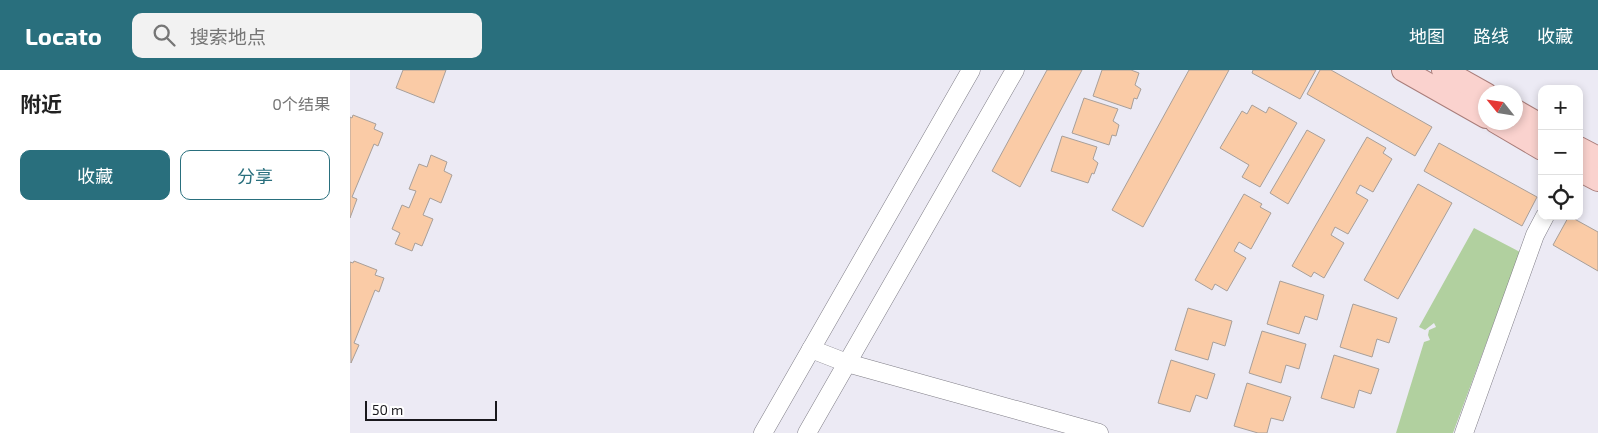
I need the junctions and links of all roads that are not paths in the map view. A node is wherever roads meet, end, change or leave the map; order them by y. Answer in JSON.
{"nodes":[{"id":1,"x":971,"y":70,"type":"edge"},
{"id":2,"x":1015,"y":70,"type":"edge"},
{"id":3,"x":1403,"y":70,"type":"edge"},
{"id":4,"x":1444,"y":70,"type":"edge"},
{"id":5,"x":1478,"y":89,"type":"edge"},
{"id":6,"x":1478,"y":112,"type":"edge"},
{"id":7,"x":1523,"y":115,"type":"edge"},
{"id":8,"x":1538,"y":124,"type":"edge"},
{"id":9,"x":1510,"y":130,"type":"edge"},
{"id":10,"x":1538,"y":147,"type":"edge"},
{"id":11,"x":1583,"y":150,"type":"edge"},
{"id":12,"x":1598,"y":158,"type":"edge"},
{"id":13,"x":1583,"y":172,"type":"edge"},
{"id":14,"x":1598,"y":180,"type":"edge"},
{"id":15,"x":1543,"y":220,"type":"edge"},
{"id":16,"x":811,"y":349,"type":"junction"},
{"id":17,"x":847,"y":363,"type":"junction"},
{"id":18,"x":763,"y":433,"type":"edge"},
{"id":19,"x":807,"y":433,"type":"edge"},
{"id":20,"x":1100,"y":433,"type":"edge"},
{"id":21,"x":1464,"y":433,"type":"edge"}],
"edges":[{"from":1,"to":16,"type":"street"},
{"from":2,"to":17,"type":"street"},
{"from":3,"to":6,"type":"main road"},
{"from":4,"to":5,"type":"main road"},
{"from":7,"to":8,"type":"main road"},
{"from":9,"to":10,"type":"main road"},
{"from":11,"to":12,"type":"main road"},
{"from":13,"to":14,"type":"main road"},
{"from":15,"to":21,"type":"street"},
{"from":16,"to":17,"type":"street"},
{"from":16,"to":18,"type":"street"},
{"from":17,"to":19,"type":"street"},
{"from":17,"to":20,"type":"street"}]}
